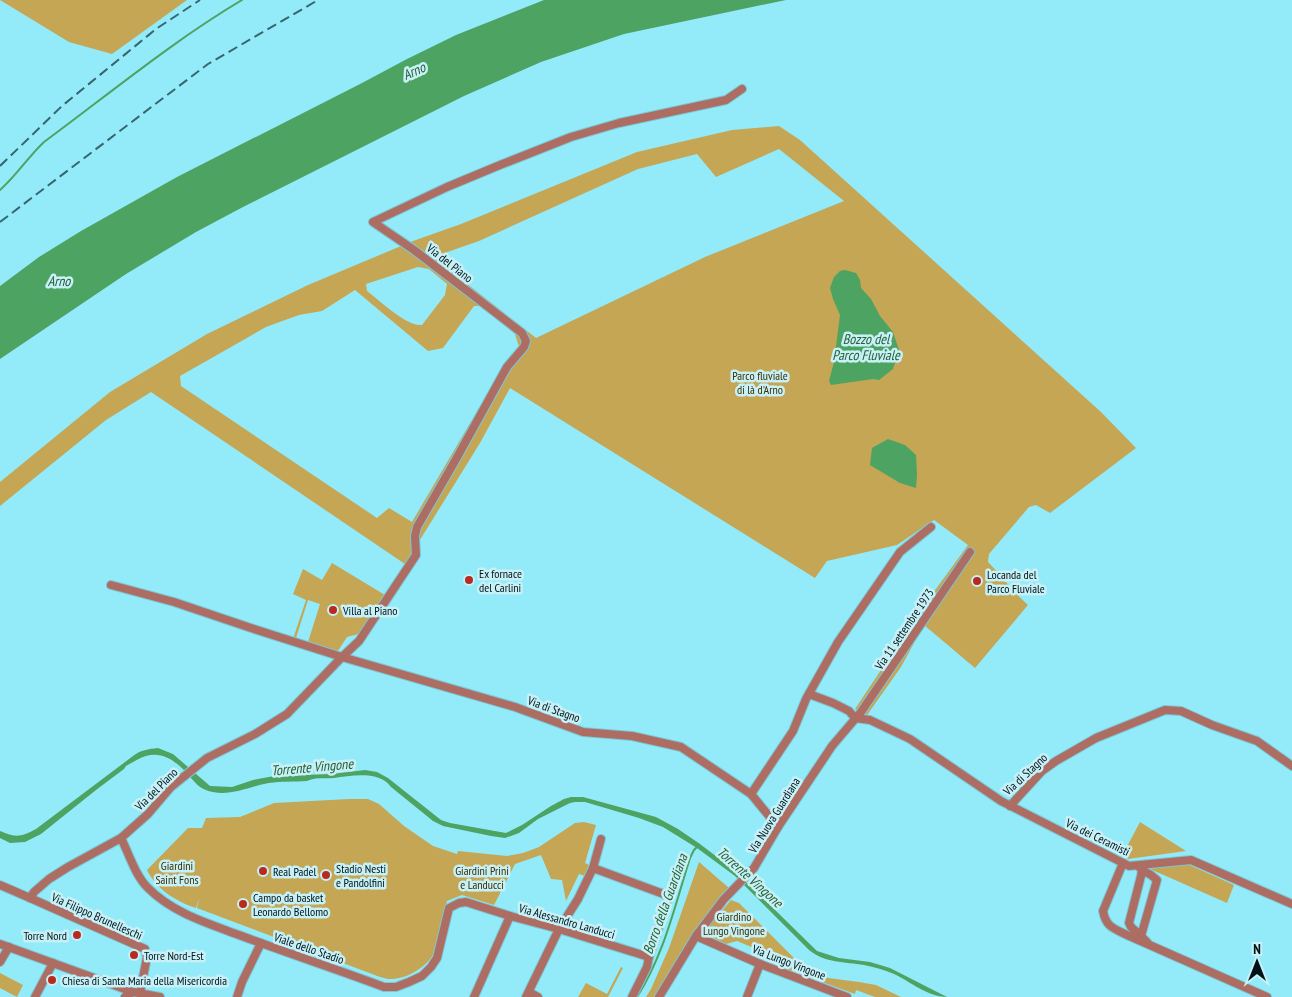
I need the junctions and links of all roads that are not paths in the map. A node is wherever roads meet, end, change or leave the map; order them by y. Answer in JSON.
{"nodes":[{"id":1,"x":742,"y":89,"type":"dead end"},
{"id":2,"x":931,"y":528,"type":"dead end"},
{"id":3,"x":970,"y":552,"type":"dead end"},
{"id":4,"x":111,"y":585,"type":"dead end"},
{"id":5,"x":342,"y":656,"type":"junction"},
{"id":6,"x":809,"y":694,"type":"junction"},
{"id":7,"x":856,"y":718,"type":"junction"},
{"id":8,"x":1292,"y":766,"type":"edge"},
{"id":9,"x":751,"y":794,"type":"junction"},
{"id":10,"x":1010,"y":806,"type":"junction"},
{"id":11,"x":778,"y":827,"type":"junction"},
{"id":12,"x":121,"y":838,"type":"junction"},
{"id":13,"x":601,"y":840,"type":"dead end"},
{"id":14,"x":1123,"y":862,"type":"junction"},
{"id":15,"x":593,"y":868,"type":"junction"},
{"id":16,"x":1140,"y":868,"type":"junction"},
{"id":17,"x":0,"y":886,"type":"edge"},
{"id":18,"x":30,"y":898,"type":"junction"},
{"id":19,"x":1292,"y":904,"type":"edge"},
{"id":20,"x":479,"y":906,"type":"joint"},
{"id":21,"x":510,"y":916,"type":"junction"},
{"id":22,"x":559,"y":929,"type":"junction"},
{"id":23,"x":696,"y":936,"type":"junction"},
{"id":24,"x":1142,"y":936,"type":"junction"},
{"id":25,"x":261,"y":943,"type":"junction"},
{"id":26,"x":0,"y":944,"type":"edge"},
{"id":27,"x":1151,"y":945,"type":"junction"},
{"id":28,"x":8,"y":947,"type":"junction"},
{"id":29,"x":649,"y":957,"type":"junction"},
{"id":30,"x":0,"y":962,"type":"edge"},
{"id":31,"x":52,"y":963,"type":"junction"},
{"id":32,"x":760,"y":964,"type":"junction"},
{"id":33,"x":137,"y":992,"type":"junction"},
{"id":34,"x":527,"y":995,"type":"edge"},
{"id":35,"x":35,"y":997,"type":"edge"},
{"id":36,"x":125,"y":997,"type":"edge"},
{"id":37,"x":160,"y":997,"type":"edge"},
{"id":38,"x":237,"y":997,"type":"edge"},
{"id":39,"x":474,"y":997,"type":"edge"},
{"id":40,"x":538,"y":997,"type":"edge"},
{"id":41,"x":632,"y":997,"type":"edge"},
{"id":42,"x":659,"y":997,"type":"edge"},
{"id":43,"x":747,"y":997,"type":"edge"},
{"id":44,"x":847,"y":997,"type":"edge"},
{"id":45,"x":1267,"y":997,"type":"edge"}],
"edges":[{"from":1,"to":5,"type":"street","name":"Via del Piano"},
{"from":2,"to":6,"type":"street"},
{"from":3,"to":7,"type":"street","name":"Via 11 settembre 1973"},
{"from":4,"to":5,"type":"street"},
{"from":5,"to":9,"type":"street","name":"Via di Stagno"},
{"from":5,"to":12,"type":"street","name":"Via del Piano"},
{"from":6,"to":7,"type":"street","name":"Via di Stagno"},
{"from":6,"to":9,"type":"street"},
{"from":7,"to":10,"type":"street","name":"Via di Stagno"},
{"from":7,"to":11,"type":"street","name":"Via Nuova Guardiana"},
{"from":8,"to":10,"type":"street","name":"Via di Stagno"},
{"from":9,"to":11,"type":"street","name":"Via di Stagno"},
{"from":10,"to":14,"type":"street","name":"Via dei Ceramisti"},
{"from":11,"to":23,"type":"street","name":"Via Nuova Guardiana"},
{"from":12,"to":18,"type":"street","name":"Via del Piano"},
{"from":12,"to":25,"type":"street","name":"Viale dello Stadio"},
{"from":13,"to":15,"type":"street"},
{"from":14,"to":16,"type":"street","name":"Via dei Ceramisti"},
{"from":14,"to":27,"type":"street"},
{"from":15,"to":22,"type":"street"},
{"from":15,"to":29,"type":"street"},
{"from":16,"to":19,"type":"street","name":"Via dei Ceramisti"},
{"from":16,"to":24,"type":"street"},
{"from":16,"to":24,"type":"street"},
{"from":17,"to":18,"type":"street","name":"Via Filippo Brunelleschi"},
{"from":18,"to":33,"type":"street","name":"Via Filippo Brunelleschi"},
{"from":20,"to":21,"type":"street","name":"Via Alessandro Landucci"},
{"from":20,"to":25,"type":"street","name":"Viale dello Stadio"},
{"from":21,"to":22,"type":"street","name":"Via Alessandro Landucci"},
{"from":21,"to":39,"type":"street"},
{"from":22,"to":29,"type":"street","name":"Via Alessandro Landucci"},
{"from":22,"to":34,"type":"street"},
{"from":23,"to":32,"type":"street","name":"Via Lungo Vingone"},
{"from":23,"to":42,"type":"street","name":"Via Nuova Guardiana"},
{"from":24,"to":27,"type":"street"},
{"from":25,"to":38,"type":"street"},
{"from":26,"to":28,"type":"street"},
{"from":27,"to":45,"type":"street"},
{"from":28,"to":30,"type":"street"},
{"from":28,"to":31,"type":"street"},
{"from":29,"to":41,"type":"street"},
{"from":31,"to":33,"type":"street"},
{"from":31,"to":35,"type":"street"},
{"from":32,"to":43,"type":"street"},
{"from":32,"to":44,"type":"street","name":"Via Lungo Vingone"},
{"from":33,"to":36,"type":"street"},
{"from":33,"to":37,"type":"street"},
{"from":34,"to":40,"type":"street"}]}
